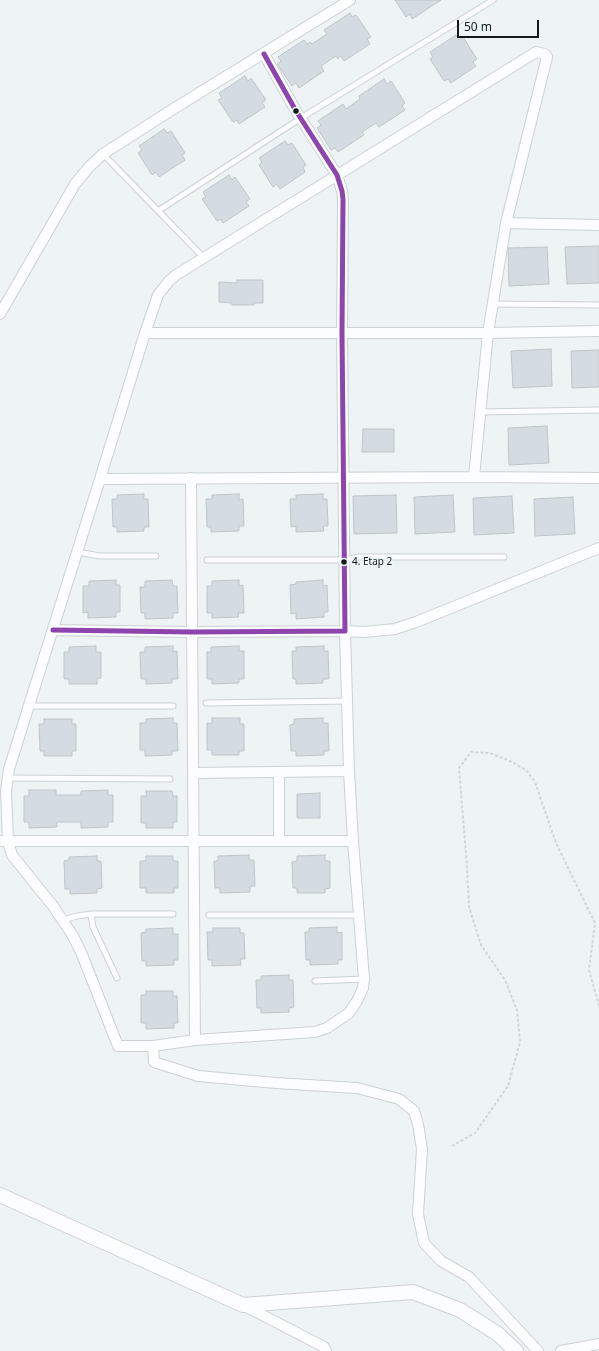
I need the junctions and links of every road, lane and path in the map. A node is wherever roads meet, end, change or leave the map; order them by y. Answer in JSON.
{"nodes":[{"id":1,"x":350,"y":0,"type":"edge"},
{"id":2,"x":493,"y":0,"type":"edge"},
{"id":3,"x":264,"y":54,"type":"junction"},
{"id":4,"x":301,"y":118,"type":"junction"},
{"id":5,"x":103,"y":154,"type":"junction"},
{"id":6,"x":337,"y":175,"type":"junction"},
{"id":7,"x":158,"y":211,"type":"junction"},
{"id":8,"x":506,"y":223,"type":"junction"},
{"id":9,"x":599,"y":225,"type":"edge"},
{"id":10,"x":204,"y":258,"type":"junction"},
{"id":11,"x":492,"y":304,"type":"junction"},
{"id":12,"x":599,"y":305,"type":"edge"},
{"id":13,"x":0,"y":314,"type":"edge"},
{"id":14,"x":599,"y":331,"type":"edge"},
{"id":15,"x":145,"y":333,"type":"junction"},
{"id":16,"x":342,"y":333,"type":"junction"},
{"id":17,"x":488,"y":333,"type":"junction"},
{"id":18,"x":599,"y":410,"type":"edge"},
{"id":19,"x":480,"y":412,"type":"junction"},
{"id":20,"x":344,"y":477,"type":"junction"},
{"id":21,"x":474,"y":477,"type":"junction"},
{"id":22,"x":100,"y":478,"type":"junction"},
{"id":23,"x":191,"y":478,"type":"junction"},
{"id":24,"x":599,"y":478,"type":"edge"},
{"id":25,"x":599,"y":548,"type":"edge"},
{"id":26,"x":77,"y":552,"type":"junction"},
{"id":27,"x":156,"y":556,"type":"dead end"},
{"id":28,"x":504,"y":557,"type":"dead end"},
{"id":29,"x":207,"y":560,"type":"dead end"},
{"id":30,"x":344,"y":560,"type":"junction"},
{"id":31,"x":52,"y":630,"type":"junction"},
{"id":32,"x":345,"y":631,"type":"junction"},
{"id":33,"x":192,"y":632,"type":"junction"},
{"id":34,"x":347,"y":701,"type":"junction"},
{"id":35,"x":206,"y":703,"type":"dead end"},
{"id":36,"x":29,"y":706,"type":"junction"},
{"id":37,"x":173,"y":706,"type":"dead end"},
{"id":38,"x":349,"y":771,"type":"junction"},
{"id":39,"x":278,"y":772,"type":"junction"},
{"id":40,"x":193,"y":773,"type":"junction"},
{"id":41,"x":7,"y":778,"type":"junction"},
{"id":42,"x":170,"y":779,"type":"dead end"},
{"id":43,"x":194,"y":840,"type":"junction"},
{"id":44,"x":279,"y":841,"type":"junction"},
{"id":45,"x":353,"y":841,"type":"junction"},
{"id":46,"x":4,"y":842,"type":"edge"},
{"id":47,"x":91,"y":914,"type":"junction"},
{"id":48,"x":173,"y":914,"type":"dead end"},
{"id":49,"x":209,"y":915,"type":"dead end"},
{"id":50,"x":359,"y":915,"type":"junction"},
{"id":51,"x":63,"y":920,"type":"junction"},
{"id":52,"x":117,"y":978,"type":"dead end"},
{"id":53,"x":364,"y":979,"type":"junction"},
{"id":54,"x":315,"y":981,"type":"dead end"},
{"id":55,"x":599,"y":1006,"type":"edge"},
{"id":56,"x":196,"y":1040,"type":"junction"},
{"id":57,"x":153,"y":1046,"type":"junction"},
{"id":58,"x":452,"y":1146,"type":"dead end"},
{"id":59,"x":0,"y":1195,"type":"edge"},
{"id":60,"x":243,"y":1305,"type":"junction"},
{"id":61,"x":599,"y":1344,"type":"edge"},
{"id":62,"x":326,"y":1351,"type":"edge"},
{"id":63,"x":516,"y":1351,"type":"edge"},
{"id":64,"x":538,"y":1351,"type":"edge"},
{"id":65,"x":561,"y":1351,"type":"edge"}],
"edges":[{"from":1,"to":3,"type":"street"},
{"from":2,"to":4,"type":"lane"},
{"from":3,"to":4,"type":"street"},
{"from":3,"to":5,"type":"street"},
{"from":4,"to":6,"type":"street"},
{"from":4,"to":7,"type":"lane"},
{"from":5,"to":7,"type":"lane"},
{"from":5,"to":13,"type":"street"},
{"from":6,"to":8,"type":"street"},
{"from":6,"to":10,"type":"street"},
{"from":6,"to":16,"type":"street"},
{"from":7,"to":10,"type":"lane"},
{"from":8,"to":9,"type":"street"},
{"from":8,"to":11,"type":"street"},
{"from":10,"to":15,"type":"street"},
{"from":11,"to":12,"type":"lane"},
{"from":11,"to":17,"type":"street"},
{"from":14,"to":17,"type":"street"},
{"from":15,"to":16,"type":"street"},
{"from":15,"to":22,"type":"street"},
{"from":16,"to":17,"type":"street"},
{"from":16,"to":20,"type":"street"},
{"from":17,"to":19,"type":"street"},
{"from":18,"to":19,"type":"lane"},
{"from":19,"to":21,"type":"street"},
{"from":20,"to":21,"type":"street"},
{"from":20,"to":23,"type":"street"},
{"from":20,"to":30,"type":"street"},
{"from":21,"to":24,"type":"street"},
{"from":22,"to":23,"type":"street"},
{"from":22,"to":26,"type":"street"},
{"from":23,"to":33,"type":"street"},
{"from":25,"to":32,"type":"street"},
{"from":26,"to":27,"type":"lane"},
{"from":26,"to":31,"type":"street"},
{"from":28,"to":30,"type":"lane"},
{"from":29,"to":30,"type":"lane"},
{"from":30,"to":32,"type":"street"},
{"from":31,"to":33,"type":"street"},
{"from":31,"to":36,"type":"street"},
{"from":32,"to":33,"type":"street"},
{"from":32,"to":34,"type":"street"},
{"from":33,"to":40,"type":"street"},
{"from":34,"to":35,"type":"lane"},
{"from":34,"to":38,"type":"street"},
{"from":36,"to":37,"type":"lane"},
{"from":36,"to":41,"type":"street"},
{"from":38,"to":39,"type":"street"},
{"from":38,"to":45,"type":"street"},
{"from":39,"to":40,"type":"street"},
{"from":39,"to":44,"type":"street"},
{"from":40,"to":43,"type":"street"},
{"from":41,"to":42,"type":"lane"},
{"from":41,"to":46,"type":"street"},
{"from":43,"to":44,"type":"street"},
{"from":43,"to":46,"type":"street"},
{"from":43,"to":56,"type":"street"},
{"from":44,"to":45,"type":"street"},
{"from":45,"to":50,"type":"street"},
{"from":46,"to":51,"type":"street"},
{"from":47,"to":48,"type":"lane"},
{"from":47,"to":51,"type":"lane"},
{"from":47,"to":52,"type":"lane"},
{"from":49,"to":50,"type":"lane"},
{"from":50,"to":53,"type":"street"},
{"from":51,"to":57,"type":"street"},
{"from":53,"to":54,"type":"lane"},
{"from":53,"to":56,"type":"street"},
{"from":55,"to":58,"type":"path"},
{"from":56,"to":57,"type":"street"},
{"from":57,"to":64,"type":"street"},
{"from":59,"to":60,"type":"street"},
{"from":60,"to":62,"type":"street"},
{"from":60,"to":63,"type":"street"},
{"from":61,"to":65,"type":"street"}]}
